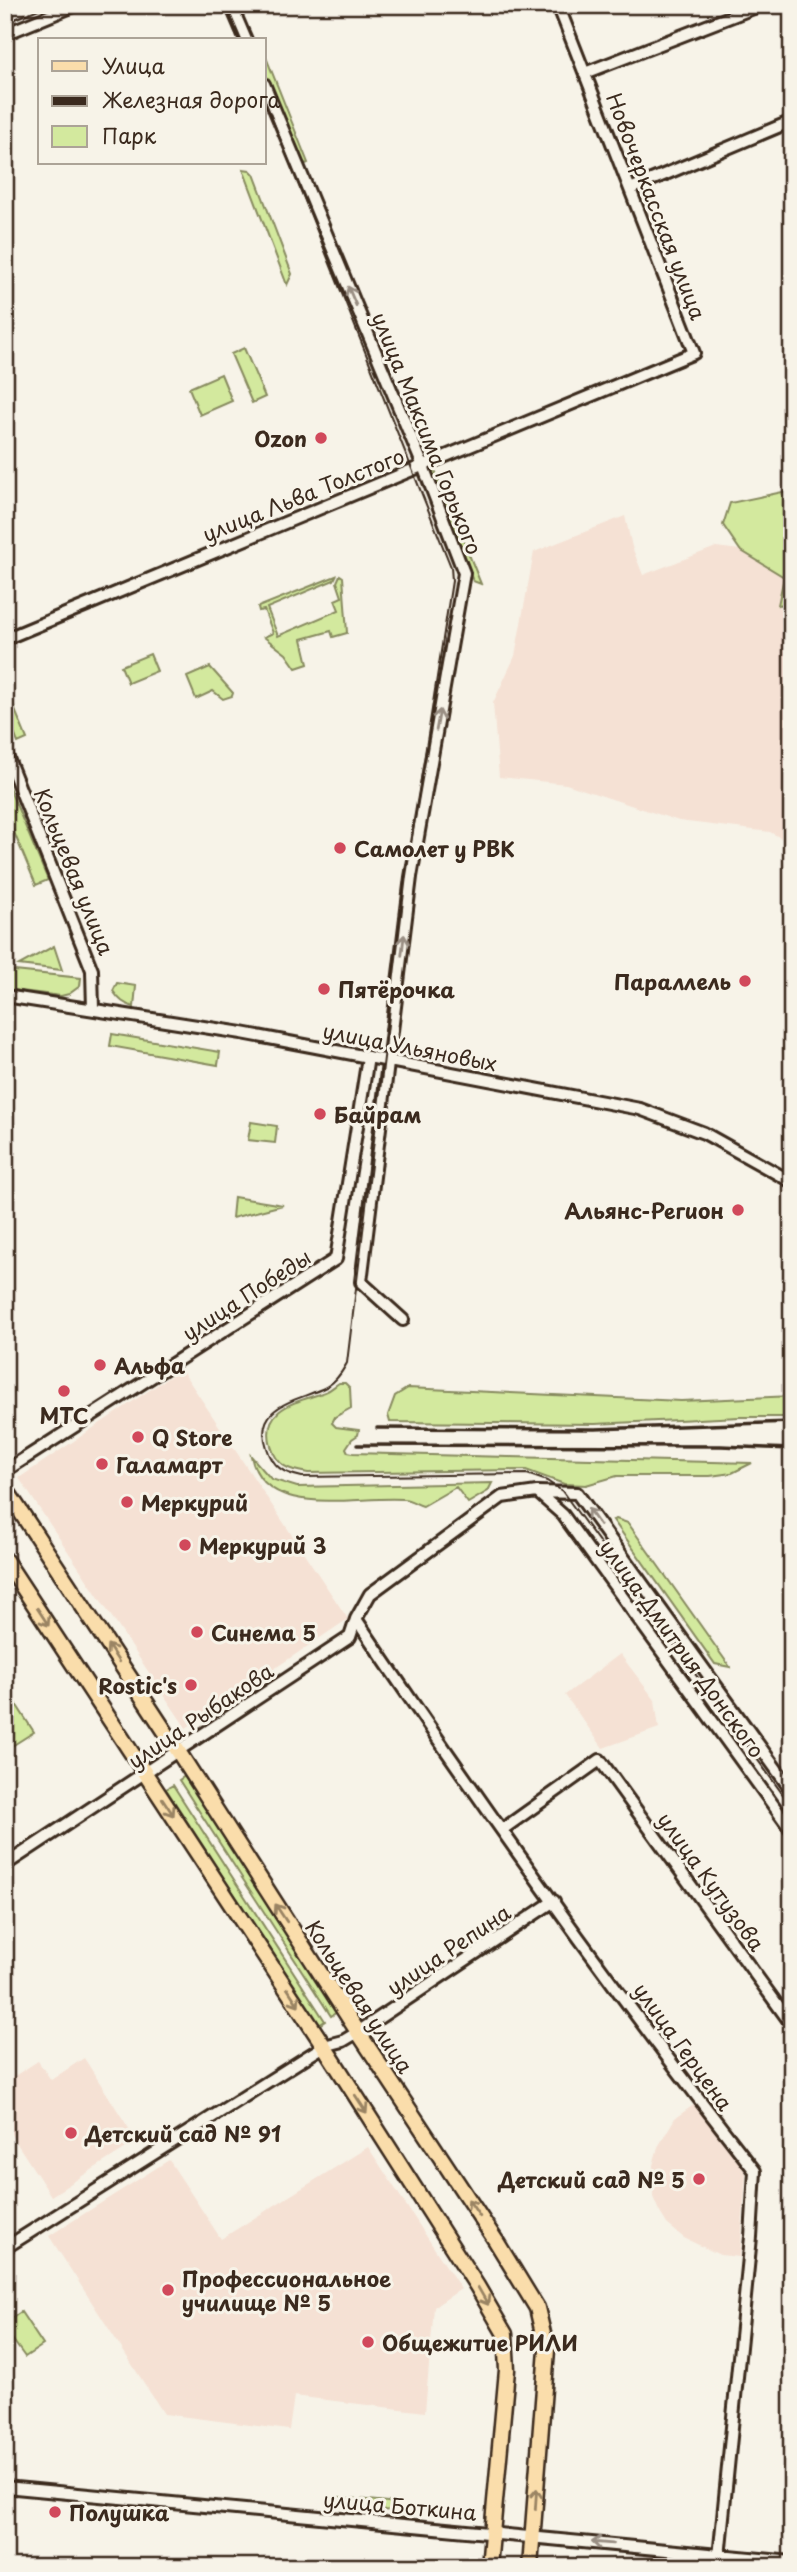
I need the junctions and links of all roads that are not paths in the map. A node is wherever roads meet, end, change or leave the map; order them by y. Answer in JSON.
{"nodes":[{"id":1,"x":76,"y":5,"type":"edge"},
{"id":2,"x":231,"y":5,"type":"edge"},
{"id":3,"x":558,"y":5,"type":"edge"},
{"id":4,"x":761,"y":5,"type":"edge"},
{"id":5,"x":5,"y":34,"type":"edge"},
{"id":6,"x":245,"y":38,"type":"edge"},
{"id":7,"x":585,"y":73,"type":"junction"},
{"id":8,"x":266,"y":89,"type":"edge"},
{"id":9,"x":792,"y":121,"type":"edge"},
{"id":10,"x":630,"y":189,"type":"junction"},
{"id":11,"x":694,"y":353,"type":"joint"},
{"id":12,"x":423,"y":466,"type":"junction"},
{"id":13,"x":5,"y":639,"type":"edge"},
{"id":14,"x":5,"y":751,"type":"edge"},
{"id":15,"x":5,"y":996,"type":"edge"},
{"id":16,"x":93,"y":1009,"type":"junction"},
{"id":17,"x":368,"y":1057,"type":"junction"},
{"id":18,"x":389,"y":1062,"type":"junction"},
{"id":19,"x":792,"y":1182,"type":"edge"},
{"id":20,"x":403,"y":1320,"type":"dead end"},
{"id":21,"x":5,"y":1471,"type":"edge"},
{"id":22,"x":5,"y":1488,"type":"edge"},
{"id":23,"x":537,"y":1492,"type":"junction"},
{"id":24,"x":577,"y":1493,"type":"joint"},
{"id":25,"x":5,"y":1560,"type":"edge"},
{"id":26,"x":356,"y":1619,"type":"junction"},
{"id":27,"x":178,"y":1751,"type":"junction"},
{"id":28,"x":146,"y":1774,"type":"junction"},
{"id":29,"x":792,"y":1791,"type":"edge"},
{"id":30,"x":503,"y":1829,"type":"junction"},
{"id":31,"x":792,"y":1831,"type":"edge"},
{"id":32,"x":5,"y":1865,"type":"edge"},
{"id":33,"x":554,"y":1901,"type":"junction"},
{"id":34,"x":792,"y":2025,"type":"edge"},
{"id":35,"x":358,"y":2032,"type":"junction"},
{"id":36,"x":324,"y":2046,"type":"junction"},
{"id":37,"x":5,"y":2248,"type":"edge"},
{"id":38,"x":5,"y":2487,"type":"edge"},
{"id":39,"x":492,"y":2532,"type":"junction"},
{"id":40,"x":533,"y":2536,"type":"junction"},
{"id":41,"x":719,"y":2554,"type":"junction"},
{"id":42,"x":792,"y":2562,"type":"edge"},
{"id":43,"x":489,"y":2567,"type":"edge"},
{"id":44,"x":530,"y":2567,"type":"edge"},
{"id":45,"x":718,"y":2567,"type":"edge"}],
"edges":[{"from":1,"to":5,"type":"street"},
{"from":2,"to":6,"type":"street"},
{"from":3,"to":7,"type":"street","name":"Новочеркасская улица"},
{"from":4,"to":7,"type":"street","name":"Новочеркасская улица"},
{"from":7,"to":10,"type":"street","name":"Новочеркасская улица"},
{"from":12,"to":8,"type":"street","name":"улица Максима Горького","one_way":true},
{"from":9,"to":10,"type":"street"},
{"from":10,"to":11,"type":"street","name":"Новочеркасская улица"},
{"from":11,"to":12,"type":"street","name":"улица Льва Толстого"},
{"from":12,"to":13,"type":"street","name":"улица Льва Толстого"},
{"from":18,"to":12,"type":"street","name":"улица Максима Горького","one_way":true},
{"from":14,"to":16,"type":"street","name":"Кольцевая улица"},
{"from":15,"to":16,"type":"street","name":"улица Ульяновых"},
{"from":16,"to":17,"type":"street","name":"улица Ульяновых"},
{"from":17,"to":18,"type":"street","name":"улица Ульяновых"},
{"from":17,"to":21,"type":"street","name":"улица Победы"},
{"from":18,"to":19,"type":"street","name":"улица Ульяновых"},
{"from":18,"to":20,"type":"street","name":"улица Максима Горького"},
{"from":27,"to":22,"type":"main road","name":"Кольцевая улица","one_way":true},
{"from":23,"to":24,"type":"street","name":"улица Рыбакова"},
{"from":23,"to":26,"type":"street","name":"улица Рыбакова"},
{"from":23,"to":31,"type":"street","name":"улица Дмитрия Донского"},
{"from":29,"to":24,"type":"street","name":"улица Дмитрия Донского","one_way":true},
{"from":25,"to":28,"type":"main road","one_way":true},
{"from":26,"to":27,"type":"street","name":"улица Рыбакова"},
{"from":26,"to":30,"type":"street","name":"улица Герцена"},
{"from":27,"to":28,"type":"street","name":"улица Рыбакова"},
{"from":35,"to":27,"type":"main road","name":"Кольцевая улица","one_way":true},
{"from":28,"to":32,"type":"street","name":"улица Рыбакова"},
{"from":28,"to":36,"type":"main road","one_way":true},
{"from":30,"to":33,"type":"street","name":"улица Герцена"},
{"from":30,"to":34,"type":"street","name":"улица Кутузова"},
{"from":33,"to":35,"type":"street","name":"улица Репина"},
{"from":33,"to":41,"type":"street","name":"улица Герцена"},
{"from":35,"to":36,"type":"street","name":"улица Репина"},
{"from":40,"to":35,"type":"main road","name":"Кольцевая улица","one_way":true},
{"from":36,"to":37,"type":"street","name":"улица Репина"},
{"from":36,"to":39,"type":"main road","one_way":true},
{"from":38,"to":39,"type":"street","name":"улица Боткина"},
{"from":39,"to":40,"type":"street","name":"улица Боткина"},
{"from":39,"to":43,"type":"main road"},
{"from":41,"to":40,"type":"street","name":"улица Боткина","one_way":true},
{"from":40,"to":44,"type":"main road","name":"Кольцевая улица"},
{"from":41,"to":42,"type":"street","name":"улица Боткина"},
{"from":41,"to":45,"type":"street","name":"улица Герцена"}]}
